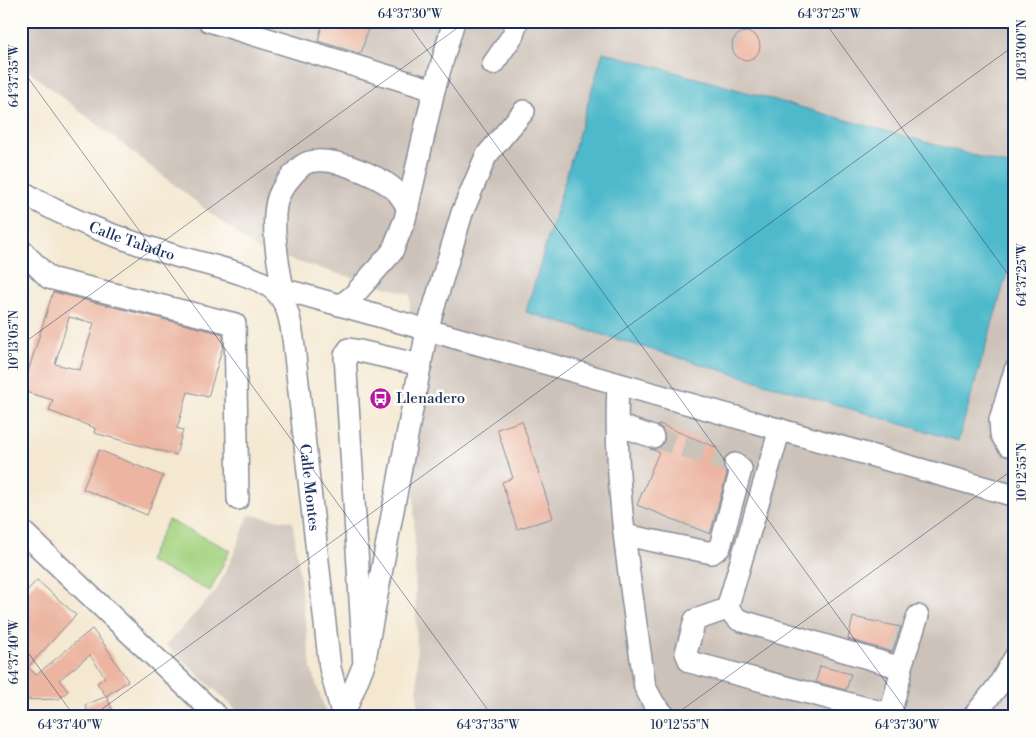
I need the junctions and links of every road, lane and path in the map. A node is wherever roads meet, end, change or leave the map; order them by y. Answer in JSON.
{"nodes":[{"id":1,"x":210,"y":21,"type":"edge"},
{"id":2,"x":454,"y":21,"type":"edge"},
{"id":3,"x":517,"y":21,"type":"edge"},
{"id":4,"x":493,"y":64,"type":"dead end"},
{"id":5,"x":434,"y":90,"type":"junction"},
{"id":6,"x":524,"y":111,"type":"dead end"},
{"id":7,"x":21,"y":191,"type":"edge"},
{"id":8,"x":408,"y":208,"type":"junction"},
{"id":9,"x":21,"y":250,"type":"edge"},
{"id":10,"x":266,"y":283,"type":"junction"},
{"id":11,"x":341,"y":305,"type":"junction"},
{"id":12,"x":427,"y":330,"type":"junction"},
{"id":13,"x":421,"y":365,"type":"junction"},
{"id":14,"x":1015,"y":370,"type":"edge"},
{"id":15,"x":618,"y":384,"type":"junction"},
{"id":16,"x":618,"y":425,"type":"junction"},
{"id":17,"x":780,"y":428,"type":"junction"},
{"id":18,"x":653,"y":437,"type":"tunnel mouth"},
{"id":19,"x":1015,"y":448,"type":"edge"},
{"id":20,"x":735,"y":464,"type":"dead end"},
{"id":21,"x":1015,"y":496,"type":"edge"},
{"id":22,"x":238,"y":500,"type":"dead end"},
{"id":23,"x":21,"y":530,"type":"edge"},
{"id":24,"x":625,"y":535,"type":"junction"},
{"id":25,"x":727,"y":608,"type":"junction"},
{"id":26,"x":918,"y":616,"type":"dead end"},
{"id":27,"x":1015,"y":657,"type":"edge"},
{"id":28,"x":364,"y":664,"type":"junction"},
{"id":29,"x":900,"y":669,"type":"junction"},
{"id":30,"x":343,"y":716,"type":"edge"},
{"id":31,"x":218,"y":717,"type":"edge"},
{"id":32,"x":666,"y":717,"type":"edge"},
{"id":33,"x":973,"y":717,"type":"edge"}],
"edges":[{"from":1,"to":5,"type":"street"},
{"from":2,"to":5,"type":"street"},
{"from":3,"to":4,"type":"street"},
{"from":5,"to":8,"type":"street"},
{"from":6,"to":12,"type":"street"},
{"from":7,"to":10,"type":"street","name":"Calle Taladro"},
{"from":8,"to":10,"type":"street"},
{"from":8,"to":11,"type":"street"},
{"from":9,"to":22,"type":"street"},
{"from":10,"to":11,"type":"street"},
{"from":10,"to":30,"type":"street","name":"Calle Montes"},
{"from":11,"to":12,"type":"street"},
{"from":12,"to":13,"type":"street"},
{"from":12,"to":15,"type":"street"},
{"from":13,"to":28,"type":"street"},
{"from":13,"to":28,"type":"street"},
{"from":14,"to":19,"type":"street"},
{"from":15,"to":16,"type":"street"},
{"from":15,"to":17,"type":"street"},
{"from":16,"to":18,"type":"street"},
{"from":16,"to":24,"type":"street"},
{"from":17,"to":21,"type":"street"},
{"from":17,"to":25,"type":"street"},
{"from":20,"to":24,"type":"street"},
{"from":23,"to":31,"type":"street"},
{"from":24,"to":32,"type":"street"},
{"from":25,"to":29,"type":"street"},
{"from":25,"to":29,"type":"street"},
{"from":26,"to":29,"type":"street"},
{"from":27,"to":33,"type":"street"},
{"from":28,"to":30,"type":"street"}]}
